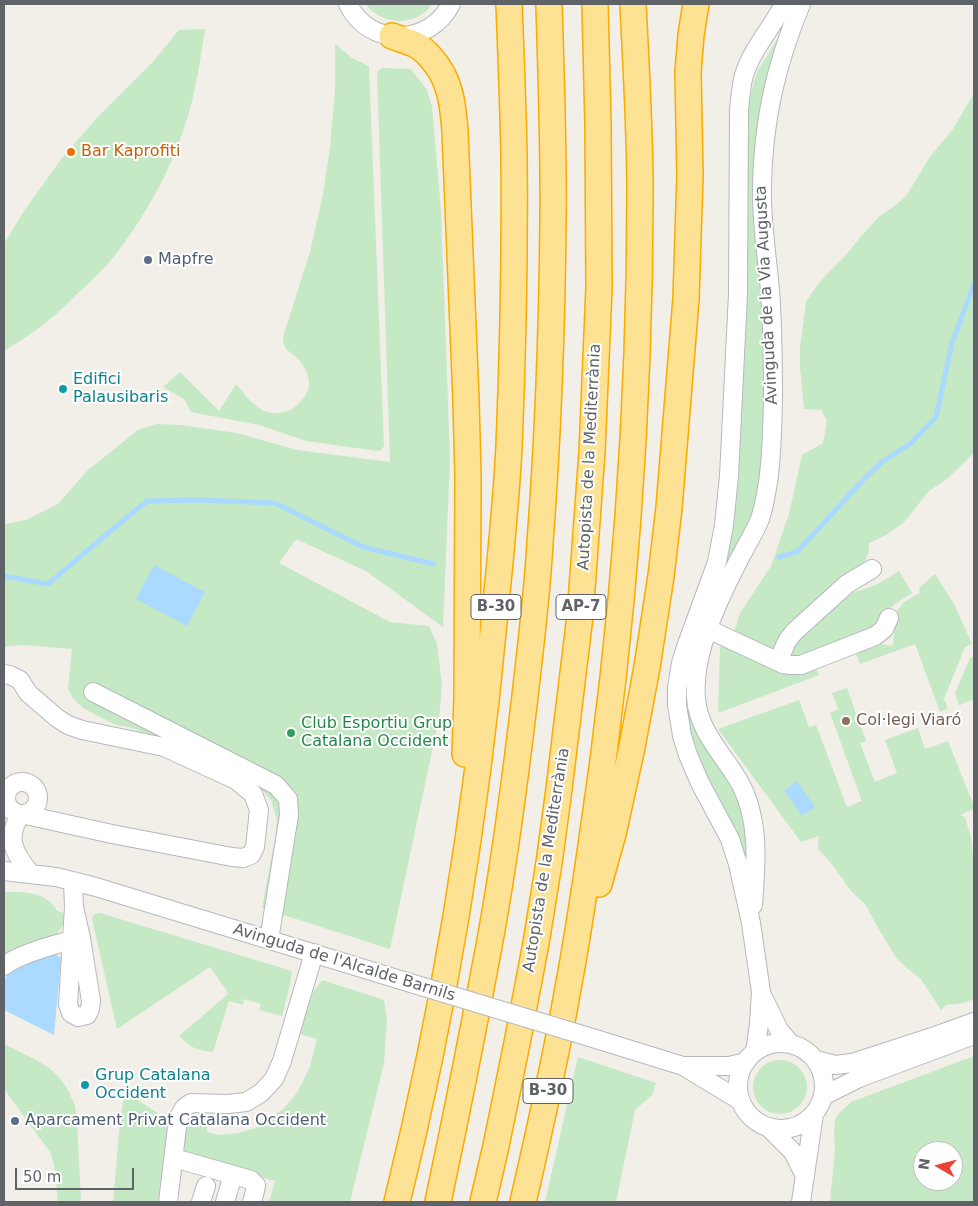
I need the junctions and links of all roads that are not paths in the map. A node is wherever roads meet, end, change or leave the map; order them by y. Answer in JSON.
{"nodes":[{"id":1,"x":331,"y":4,"type":"edge"},
{"id":2,"x":451,"y":4,"type":"edge"},
{"id":3,"x":510,"y":4,"type":"edge"},
{"id":4,"x":549,"y":4,"type":"edge"},
{"id":5,"x":595,"y":4,"type":"edge"},
{"id":6,"x":634,"y":4,"type":"edge"},
{"id":7,"x":696,"y":4,"type":"edge"},
{"id":8,"x":784,"y":4,"type":"edge"},
{"id":9,"x":801,"y":4,"type":"edge"},
{"id":10,"x":350,"y":8,"type":"edge"},
{"id":11,"x":392,"y":36,"type":"junction"},
{"id":12,"x":872,"y":569,"type":"dead end"},
{"id":13,"x":889,"y":618,"type":"dead end"},
{"id":14,"x":708,"y":629,"type":"junction"},
{"id":15,"x":774,"y":659,"type":"junction"},
{"id":16,"x":4,"y":674,"type":"edge"},
{"id":17,"x":93,"y":692,"type":"dead end"},
{"id":18,"x":14,"y":810,"type":"junction"},
{"id":19,"x":4,"y":835,"type":"edge"},
{"id":20,"x":4,"y":871,"type":"edge"},
{"id":21,"x":30,"y":874,"type":"junction"},
{"id":22,"x":73,"y":881,"type":"junction"},
{"id":23,"x":752,"y":923,"type":"junction"},
{"id":24,"x":269,"y":940,"type":"junction"},
{"id":25,"x":314,"y":953,"type":"junction"},
{"id":26,"x":4,"y":966,"type":"edge"},
{"id":27,"x":570,"y":980,"type":"junction"},
{"id":28,"x":761,"y":992,"type":"junction"},
{"id":29,"x":440,"y":1005,"type":"junction"},
{"id":30,"x":974,"y":1022,"type":"edge"},
{"id":31,"x":974,"y":1035,"type":"edge"},
{"id":32,"x":791,"y":1044,"type":"junction"},
{"id":33,"x":750,"y":1057,"type":"junction"},
{"id":34,"x":816,"y":1060,"type":"junction"},
{"id":35,"x":683,"y":1066,"type":"junction"},
{"id":36,"x":823,"y":1096,"type":"junction"},
{"id":37,"x":741,"y":1101,"type":"junction"},
{"id":38,"x":814,"y":1114,"type":"junction"},
{"id":39,"x":769,"y":1128,"type":"junction"},
{"id":40,"x":174,"y":1158,"type":"junction"},
{"id":41,"x":233,"y":1175,"type":"junction"},
{"id":42,"x":805,"y":1176,"type":"junction"},
{"id":43,"x":168,"y":1202,"type":"edge"},
{"id":44,"x":225,"y":1202,"type":"edge"},
{"id":45,"x":252,"y":1202,"type":"edge"},
{"id":46,"x":397,"y":1202,"type":"edge"},
{"id":47,"x":438,"y":1202,"type":"edge"},
{"id":48,"x":483,"y":1202,"type":"edge"},
{"id":49,"x":522,"y":1202,"type":"edge"},
{"id":50,"x":801,"y":1202,"type":"edge"}],
"edges":[{"from":1,"to":10,"type":"street"},
{"from":2,"to":11,"type":"street"},
{"from":3,"to":29,"type":"highway","number":"B-30"},
{"from":4,"to":47,"type":"highway","number":"AP-7"},
{"from":5,"to":48,"type":"highway","name":"Autopista de la Mediterrània","number":"AP-7"},
{"from":6,"to":27,"type":"highway","number":"B-30"},
{"from":7,"to":27,"type":"highway"},
{"from":8,"to":23,"type":"street","name":"Avinguda de la Via Augusta"},
{"from":9,"to":14,"type":"street","name":"Avinguda de la Via Augusta"},
{"from":10,"to":11,"type":"street"},
{"from":11,"to":29,"type":"highway","number":"B-30"},
{"from":12,"to":15,"type":"street"},
{"from":13,"to":15,"type":"street"},
{"from":14,"to":15,"type":"street"},
{"from":14,"to":23,"type":"street","name":"Avinguda de la Via Augusta"},
{"from":16,"to":18,"type":"street"},
{"from":17,"to":24,"type":"street"},
{"from":18,"to":19,"type":"street"},
{"from":18,"to":21,"type":"street"},
{"from":20,"to":21,"type":"street","name":"Avinguda de l'Alcalde Barnils"},
{"from":21,"to":22,"type":"street","name":"Avinguda de l'Alcalde Barnils"},
{"from":22,"to":24,"type":"street","name":"Avinguda de l'Alcalde Barnils"},
{"from":22,"to":26,"type":"street"},
{"from":23,"to":28,"type":"street","name":"Avinguda de la Via Augusta"},
{"from":24,"to":25,"type":"street","name":"Avinguda de l'Alcalde Barnils"},
{"from":25,"to":35,"type":"street","name":"Avinguda de l'Alcalde Barnils","bridge":true},
{"from":25,"to":40,"type":"street"},
{"from":27,"to":49,"type":"highway","number":"B-30"},
{"from":28,"to":32,"type":"street","name":"Avinguda de la Via Augusta"},
{"from":28,"to":33,"type":"street","name":"Avinguda de la Via Augusta"},
{"from":29,"to":46,"type":"highway","number":"B-30"},
{"from":30,"to":34,"type":"street"},
{"from":31,"to":36,"type":"street"},
{"from":32,"to":33,"type":"street"},
{"from":32,"to":34,"type":"street"},
{"from":33,"to":35,"type":"street","name":"Avinguda de l'Alcalde Barnils"},
{"from":33,"to":37,"type":"street"},
{"from":34,"to":36,"type":"street"},
{"from":35,"to":37,"type":"street","name":"Avinguda de l'Alcalde Barnils"},
{"from":36,"to":38,"type":"street"},
{"from":37,"to":39,"type":"street"},
{"from":38,"to":39,"type":"street"},
{"from":38,"to":42,"type":"street"},
{"from":39,"to":42,"type":"street"},
{"from":40,"to":41,"type":"street"},
{"from":40,"to":43,"type":"street"},
{"from":41,"to":44,"type":"street"},
{"from":41,"to":45,"type":"street"},
{"from":42,"to":50,"type":"street"}]}
